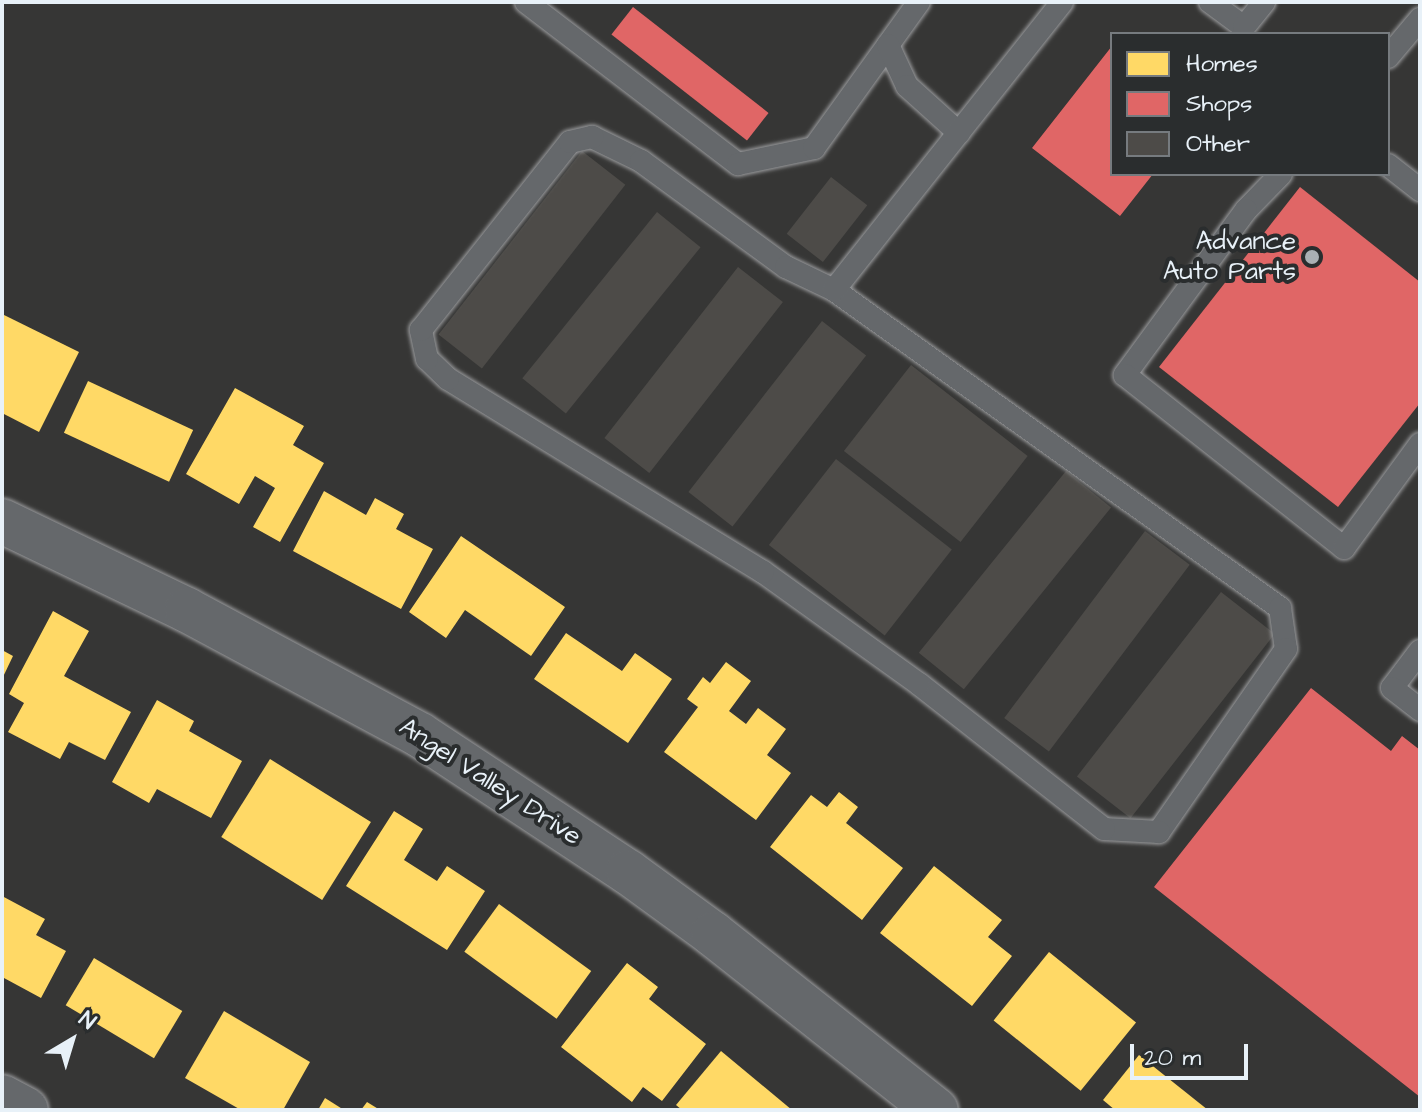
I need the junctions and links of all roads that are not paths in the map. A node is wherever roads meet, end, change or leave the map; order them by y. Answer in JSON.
{"nodes":[{"id":1,"x":526,"y":2,"type":"edge"},
{"id":2,"x":919,"y":2,"type":"edge"},
{"id":3,"x":1062,"y":2,"type":"edge"},
{"id":4,"x":1210,"y":2,"type":"edge"},
{"id":5,"x":1264,"y":2,"type":"edge"},
{"id":6,"x":1420,"y":19,"type":"edge"},
{"id":7,"x":888,"y":45,"type":"junction"},
{"id":8,"x":1390,"y":55,"type":"edge"},
{"id":9,"x":959,"y":133,"type":"junction"},
{"id":10,"x":1390,"y":167,"type":"edge"},
{"id":11,"x":1279,"y":176,"type":"edge"},
{"id":12,"x":1420,"y":190,"type":"edge"},
{"id":13,"x":834,"y":290,"type":"junction"},
{"id":14,"x":1420,"y":444,"type":"edge"},
{"id":15,"x":2,"y":521,"type":"edge"},
{"id":16,"x":1420,"y":651,"type":"edge"},
{"id":17,"x":1420,"y":710,"type":"edge"},
{"id":18,"x":2,"y":1097,"type":"edge"},
{"id":19,"x":26,"y":1110,"type":"edge"},
{"id":20,"x":936,"y":1110,"type":"edge"}],
"edges":[{"from":1,"to":7,"type":"lane"},
{"from":2,"to":7,"type":"lane"},
{"from":3,"to":9,"type":"lane"},
{"from":4,"to":5,"type":"lane"},
{"from":6,"to":8,"type":"lane"},
{"from":7,"to":9,"type":"lane"},
{"from":9,"to":13,"type":"lane"},
{"from":10,"to":12,"type":"lane"},
{"from":11,"to":14,"type":"lane"},
{"from":13,"to":13,"type":"lane"},
{"from":15,"to":20,"type":"street","name":"Angel Valley Drive"},
{"from":16,"to":17,"type":"lane"},
{"from":18,"to":19,"type":"street"}]}
